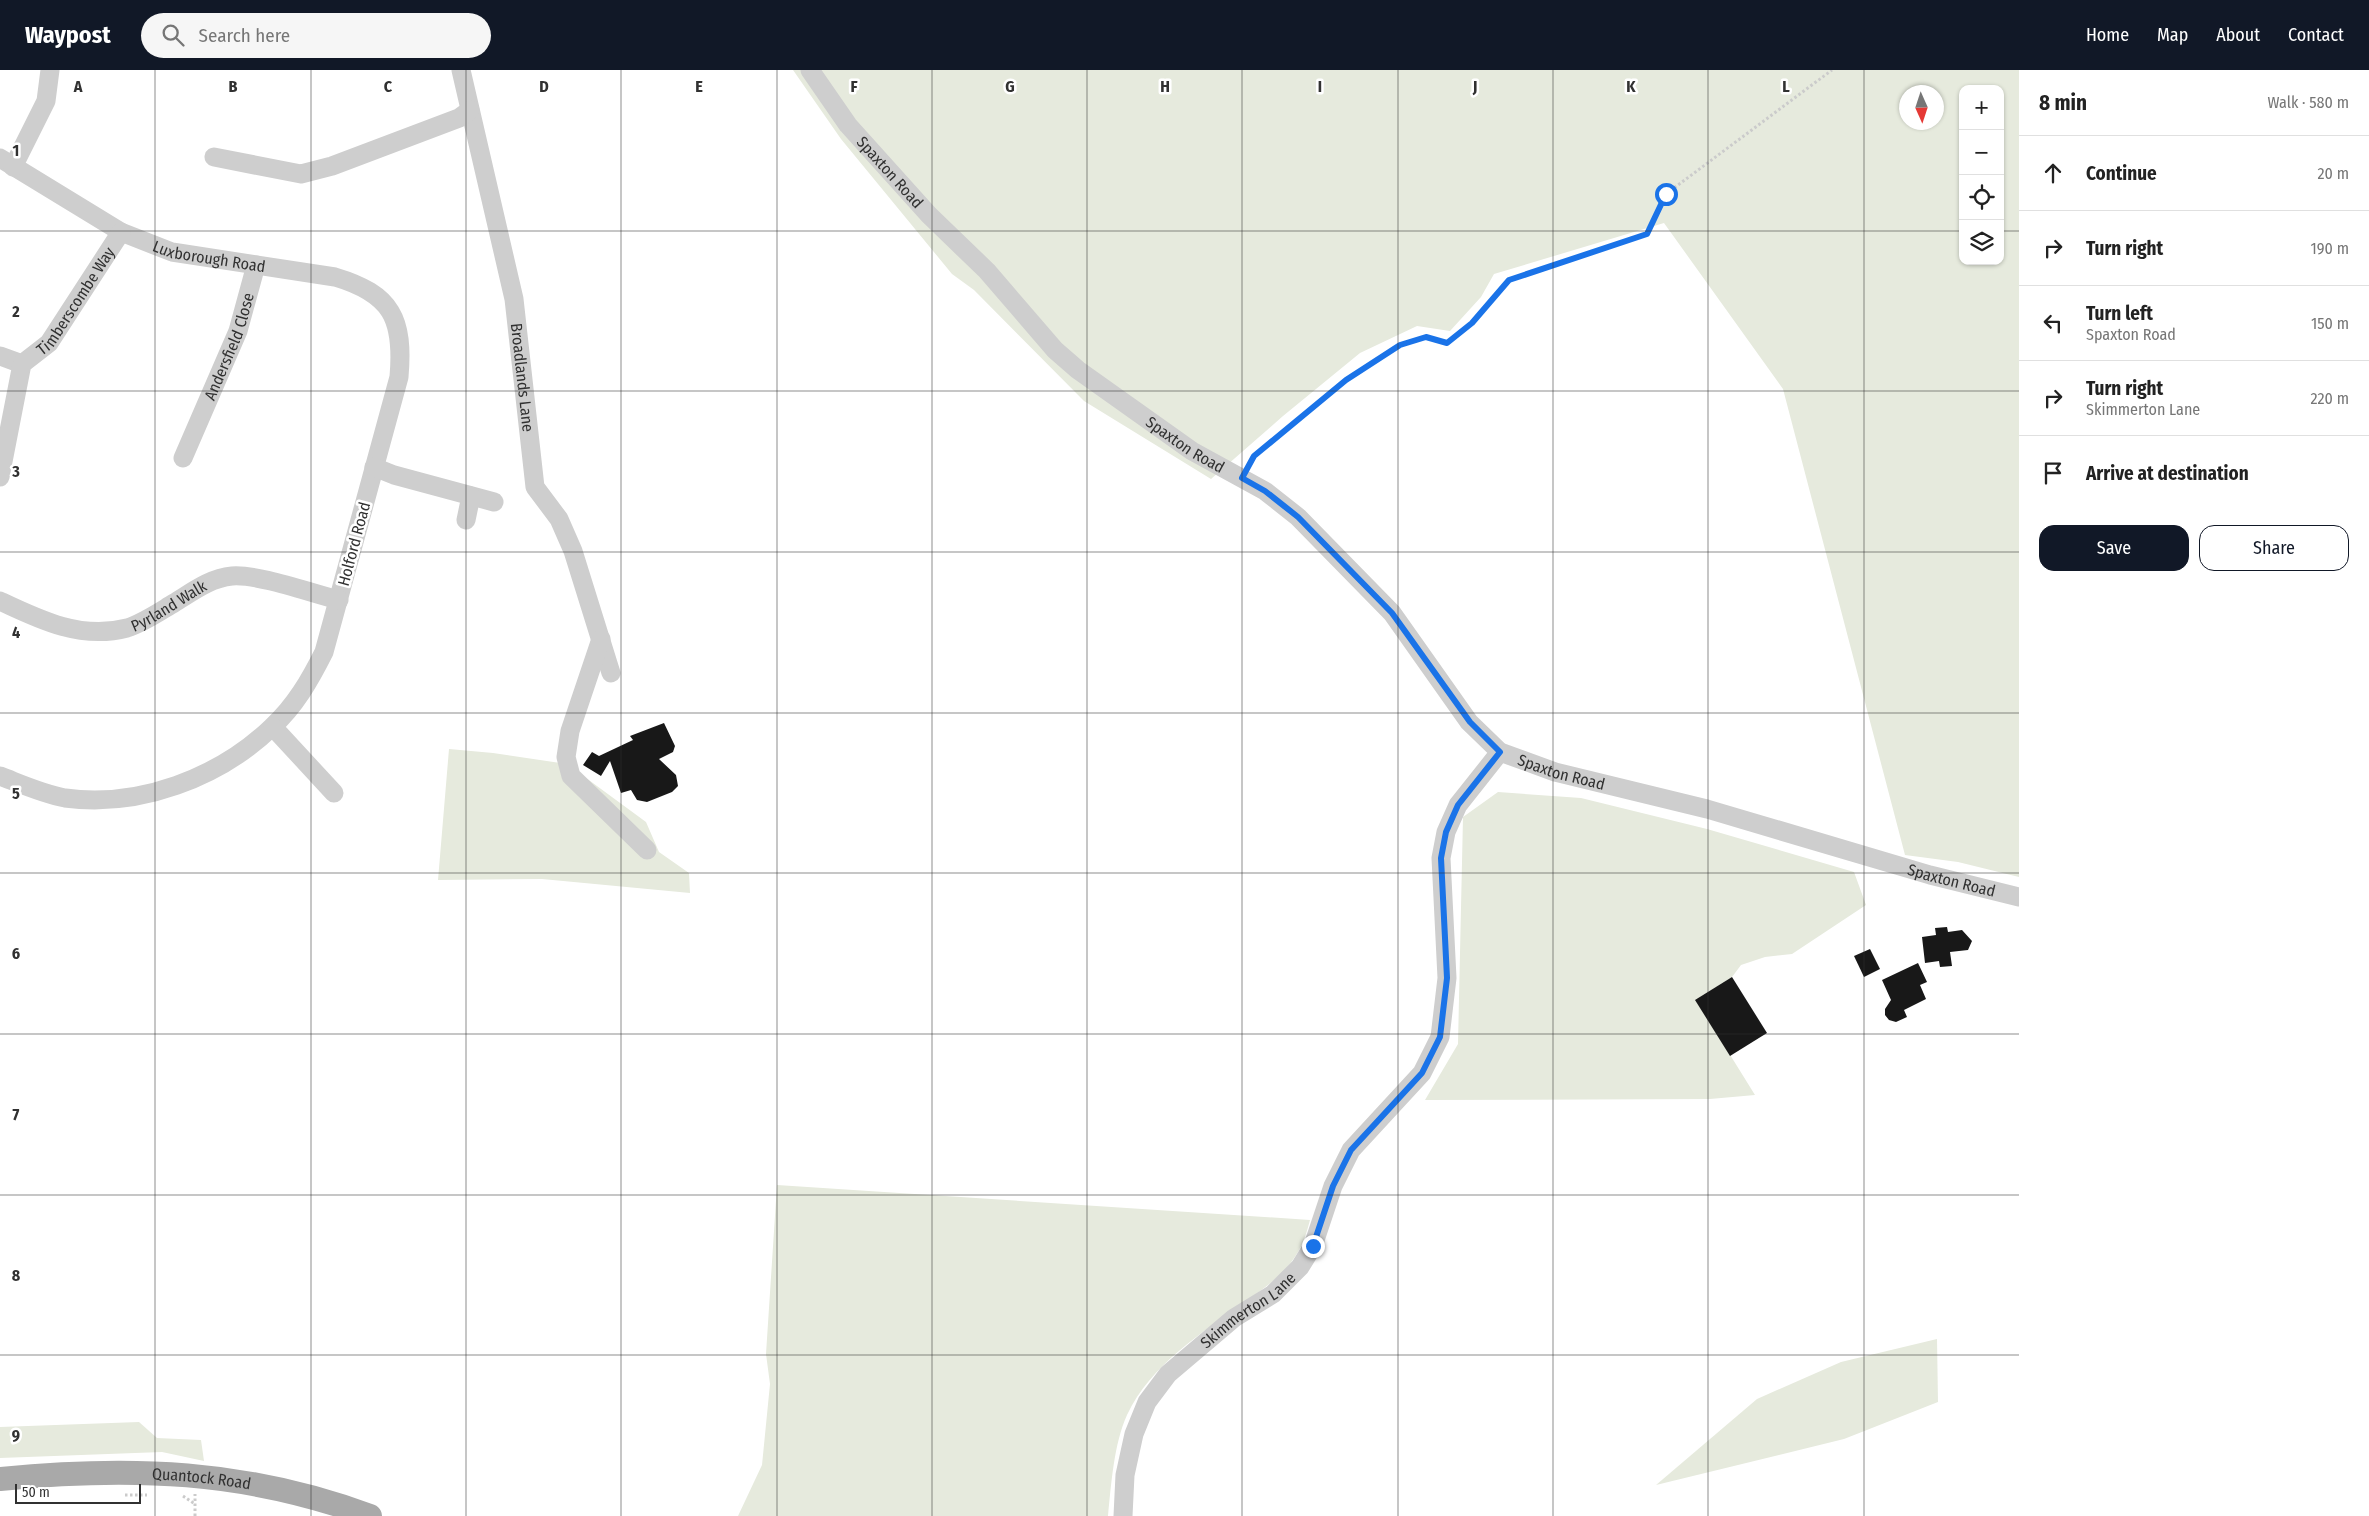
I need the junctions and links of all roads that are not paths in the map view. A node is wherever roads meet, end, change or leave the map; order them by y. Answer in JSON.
{"nodes":[{"id":1,"x":50,"y":70,"type":"edge"},
{"id":2,"x":461,"y":70,"type":"edge"},
{"id":3,"x":810,"y":70,"type":"edge"},
{"id":4,"x":470,"y":110,"type":"junction"},
{"id":5,"x":214,"y":157,"type":"dead end"},
{"id":6,"x":7,"y":163,"type":"edge"},
{"id":7,"x":121,"y":232,"type":"junction"},
{"id":8,"x":256,"y":265,"type":"junction"},
{"id":9,"x":402,"y":347,"type":"joint"},
{"id":10,"x":0,"y":356,"type":"edge"},
{"id":11,"x":22,"y":364,"type":"junction"},
{"id":12,"x":184,"y":458,"type":"dead end"},
{"id":13,"x":374,"y":467,"type":"junction"},
{"id":14,"x":6,"y":474,"type":"edge"},
{"id":15,"x":472,"y":496,"type":"junction"},
{"id":16,"x":494,"y":502,"type":"dead end"},
{"id":17,"x":466,"y":520,"type":"dead end"},
{"id":18,"x":339,"y":600,"type":"junction"},
{"id":19,"x":0,"y":601,"type":"edge"},
{"id":20,"x":600,"y":639,"type":"junction"},
{"id":21,"x":611,"y":673,"type":"dead end"},
{"id":22,"x":273,"y":727,"type":"junction"},
{"id":23,"x":1500,"y":752,"type":"junction"},
{"id":24,"x":0,"y":776,"type":"edge"},
{"id":25,"x":334,"y":794,"type":"dead end"},
{"id":26,"x":647,"y":850,"type":"dead end"},
{"id":27,"x":2019,"y":897,"type":"edge"},
{"id":28,"x":0,"y":1479,"type":"edge"},
{"id":29,"x":370,"y":1516,"type":"edge"},
{"id":30,"x":1123,"y":1516,"type":"edge"}],
"edges":[{"from":1,"to":6,"type":"street"},
{"from":2,"to":4,"type":"street","name":"Broadlands Lane"},
{"from":3,"to":23,"type":"street","name":"Spaxton Road"},
{"from":4,"to":5,"type":"street"},
{"from":4,"to":20,"type":"street","name":"Broadlands Lane"},
{"from":6,"to":7,"type":"street","name":"Luxborough Road"},
{"from":7,"to":8,"type":"street","name":"Luxborough Road"},
{"from":7,"to":11,"type":"street","name":"Timberscombe Way"},
{"from":8,"to":9,"type":"street","name":"Luxborough Road"},
{"from":8,"to":12,"type":"street","name":"Andersfield Close"},
{"from":9,"to":13,"type":"street","name":"Holford Road"},
{"from":10,"to":11,"type":"street","name":"Timberscombe Way"},
{"from":11,"to":14,"type":"street","name":"Timberscombe Way"},
{"from":13,"to":15,"type":"street"},
{"from":13,"to":18,"type":"street","name":"Holford Road"},
{"from":15,"to":16,"type":"street"},
{"from":15,"to":17,"type":"street"},
{"from":18,"to":19,"type":"street","name":"Pyrland Walk"},
{"from":18,"to":22,"type":"street","name":"Holford Road"},
{"from":20,"to":21,"type":"street","name":"Broadlands Lane"},
{"from":20,"to":26,"type":"street"},
{"from":22,"to":24,"type":"street","name":"Holford Road"},
{"from":22,"to":25,"type":"street"},
{"from":23,"to":27,"type":"street","name":"Spaxton Road"},
{"from":23,"to":30,"type":"street","name":"Skimmerton Lane"},
{"from":28,"to":29,"type":"main road","name":"Quantock Road"}]}
